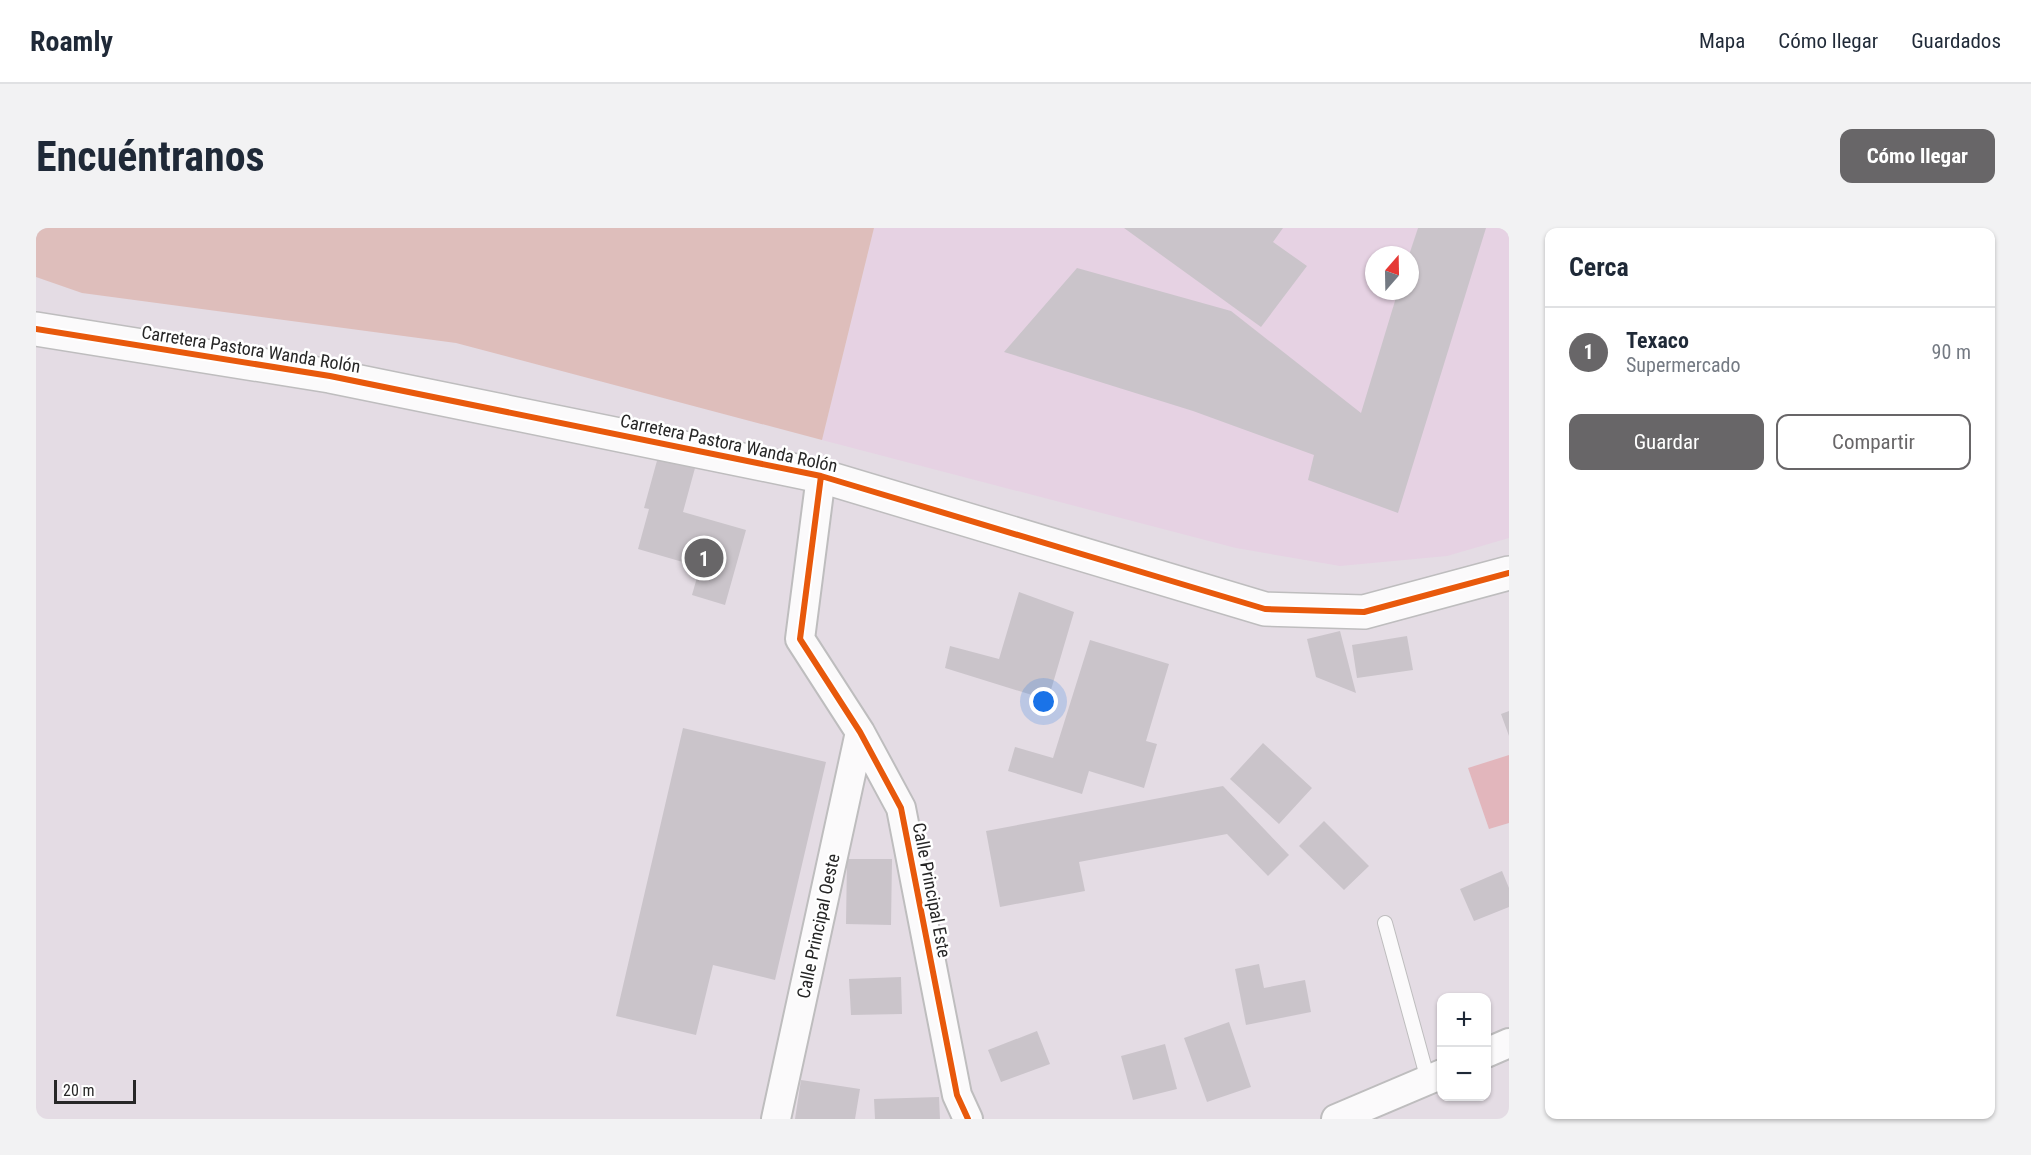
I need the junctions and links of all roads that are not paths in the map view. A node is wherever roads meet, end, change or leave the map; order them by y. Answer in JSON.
{"nodes":[{"id":1,"x":36,"y":329,"type":"edge"},
{"id":2,"x":821,"y":476,"type":"junction"},
{"id":3,"x":1509,"y":573,"type":"edge"},
{"id":4,"x":860,"y":732,"type":"junction"},
{"id":5,"x":1385,"y":922,"type":"dead end"},
{"id":6,"x":1509,"y":1043,"type":"edge"},
{"id":7,"x":1491,"y":1051,"type":"edge"},
{"id":8,"x":1435,"y":1077,"type":"edge"},
{"id":9,"x":776,"y":1119,"type":"edge"},
{"id":10,"x":968,"y":1119,"type":"edge"},
{"id":11,"x":1336,"y":1119,"type":"edge"}],
"edges":[{"from":1,"to":2,"type":"street","name":"Carretera Pastora Wanda Rolón"},
{"from":2,"to":3,"type":"street","name":"Carretera Pastora Wanda Rolón"},
{"from":2,"to":4,"type":"street","name":"Calle Principal Este"},
{"from":4,"to":9,"type":"street","name":"Calle Principal Oeste"},
{"from":4,"to":10,"type":"street","name":"Calle Principal Este"},
{"from":5,"to":8,"type":"lane"},
{"from":6,"to":7,"type":"street"},
{"from":8,"to":11,"type":"street"}]}
